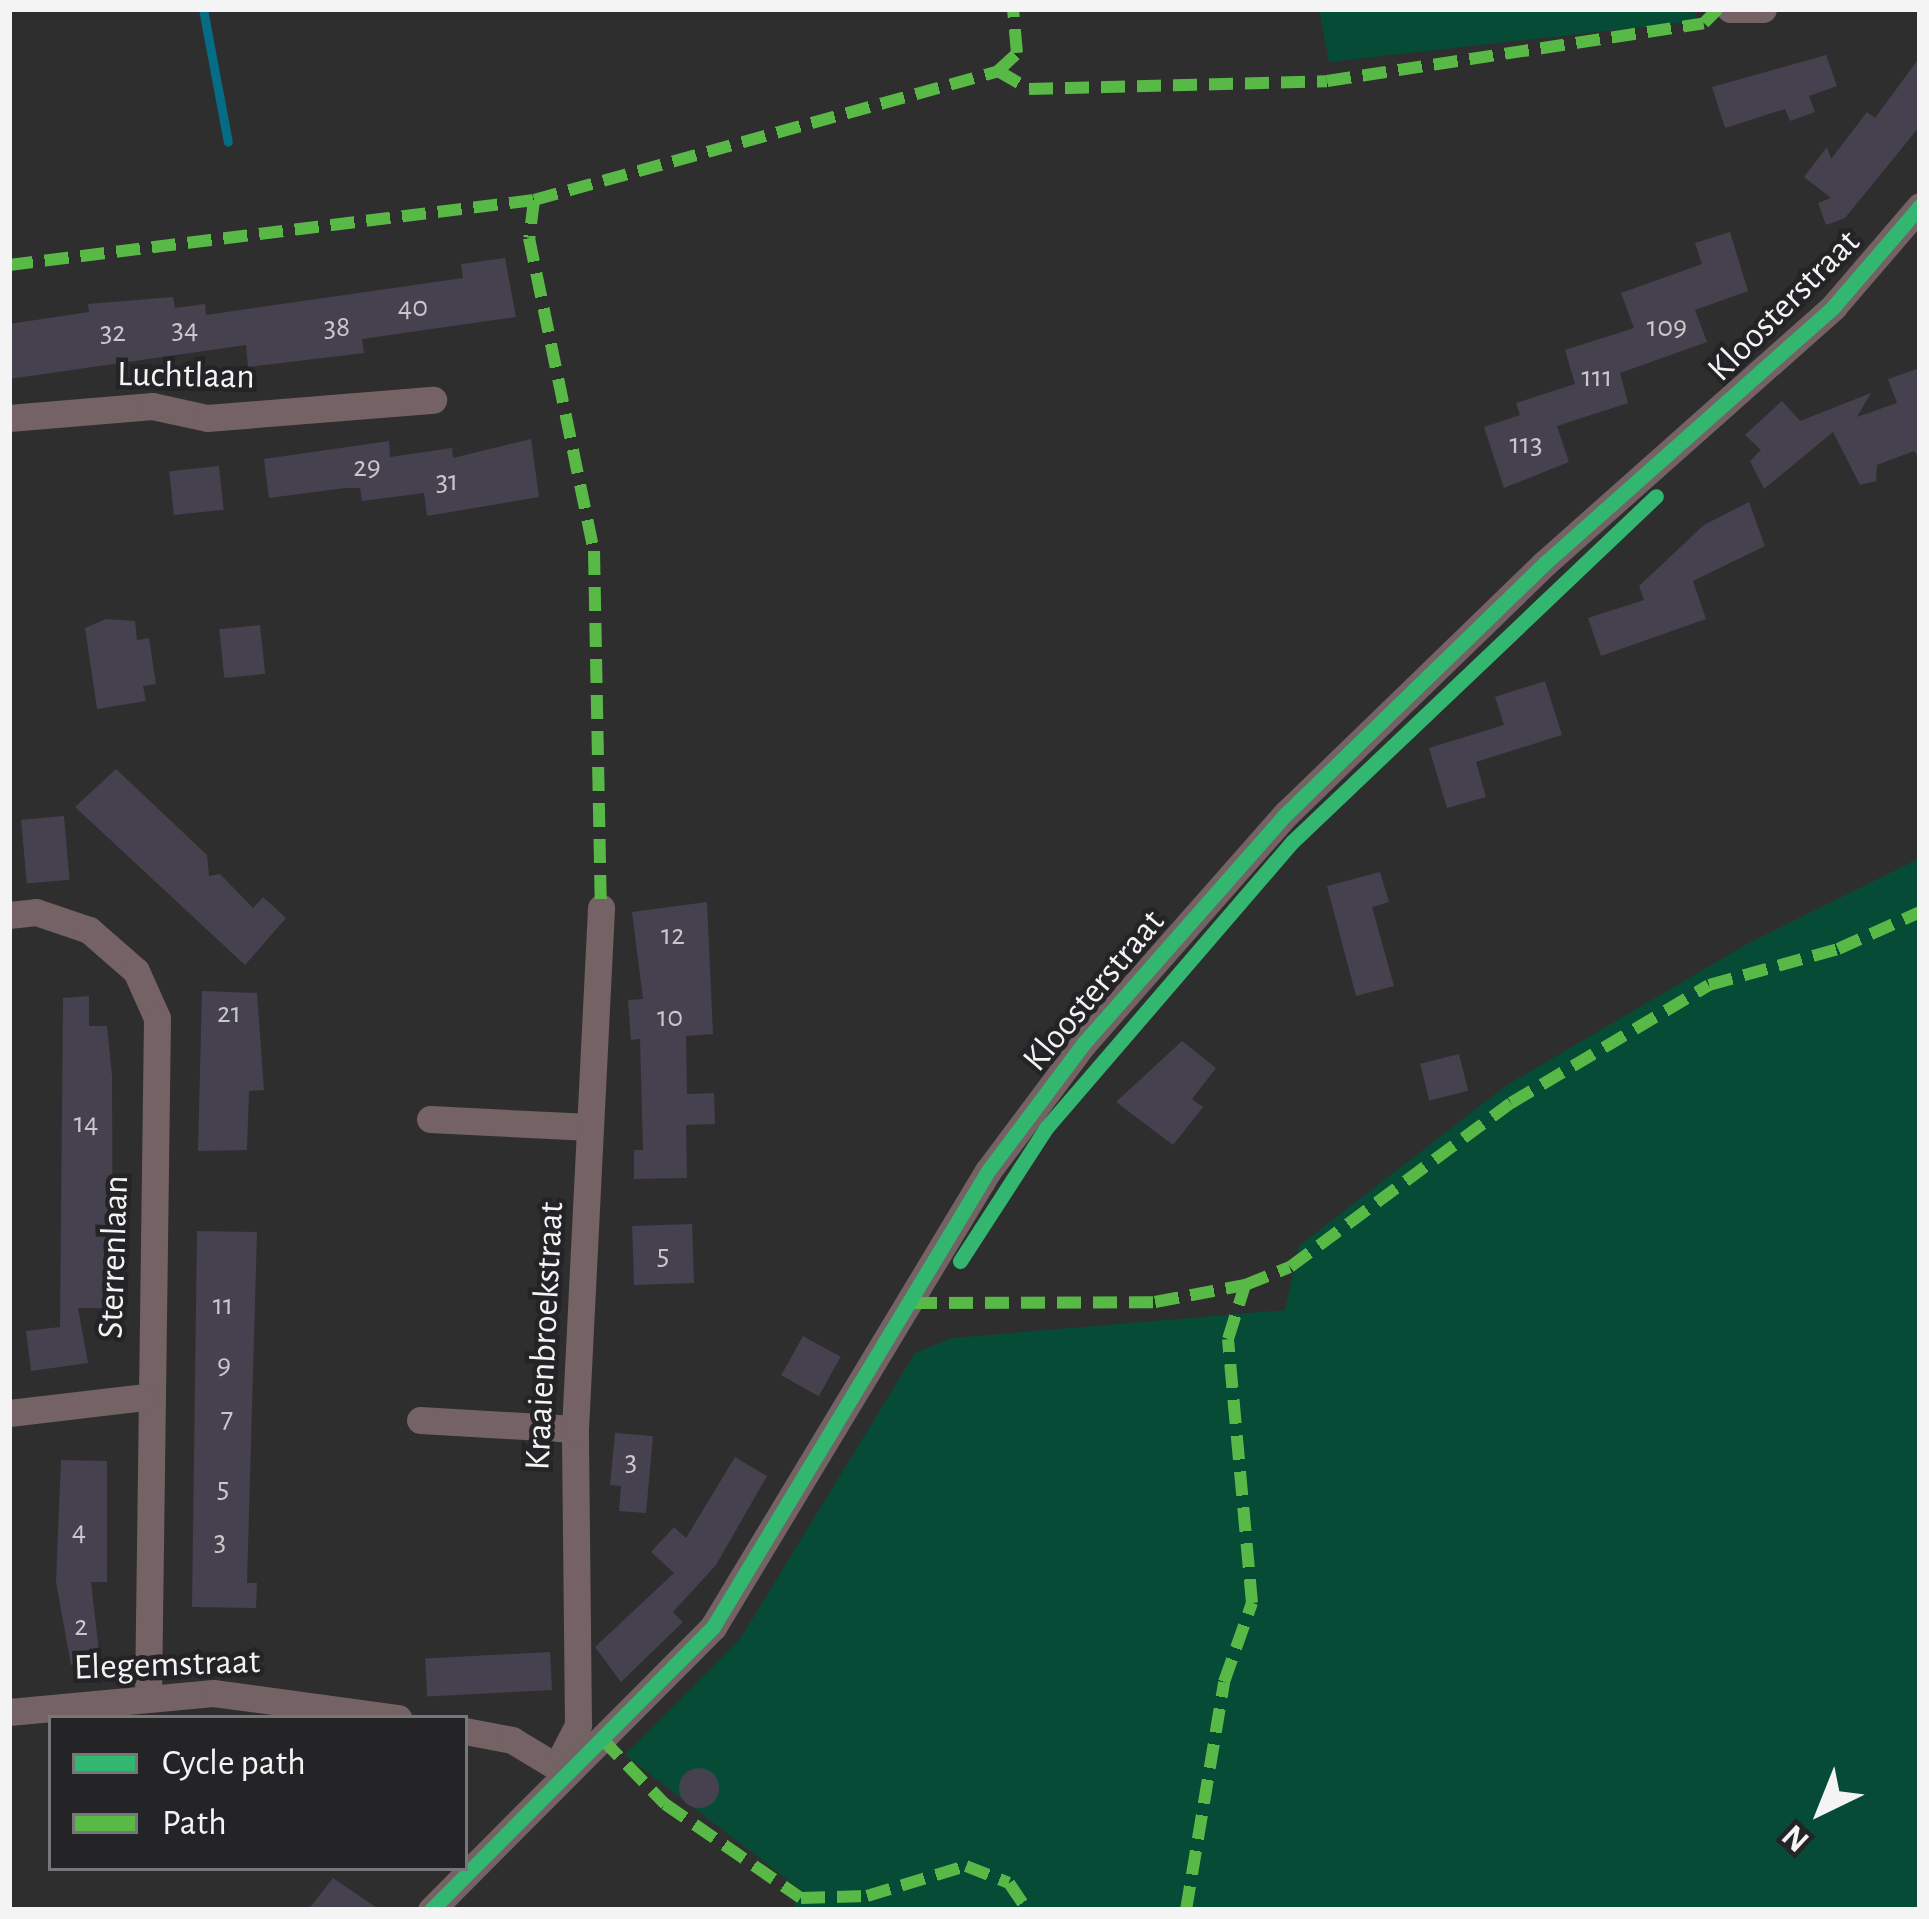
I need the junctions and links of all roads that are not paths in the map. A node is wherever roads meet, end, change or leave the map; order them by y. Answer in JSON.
{"nodes":[{"id":1,"x":1730,"y":9,"type":"edge"},
{"id":2,"x":1763,"y":9,"type":"edge"},
{"id":3,"x":1920,"y":206,"type":"edge"},
{"id":4,"x":433,"y":400,"type":"dead end"},
{"id":5,"x":9,"y":418,"type":"edge"},
{"id":6,"x":601,"y":908,"type":"dead end"},
{"id":7,"x":9,"y":915,"type":"edge"},
{"id":8,"x":430,"y":1119,"type":"dead end"},
{"id":9,"x":590,"y":1127,"type":"junction"},
{"id":10,"x":146,"y":1397,"type":"junction"},
{"id":11,"x":9,"y":1413,"type":"edge"},
{"id":12,"x":420,"y":1420,"type":"dead end"},
{"id":13,"x":575,"y":1429,"type":"junction"},
{"id":14,"x":148,"y":1694,"type":"junction"},
{"id":15,"x":9,"y":1712,"type":"edge"},
{"id":16,"x":383,"y":1715,"type":"edge"},
{"id":17,"x":468,"y":1732,"type":"edge"},
{"id":18,"x":562,"y":1767,"type":"junction"},
{"id":19,"x":468,"y":1870,"type":"edge"},
{"id":20,"x":467,"y":1871,"type":"edge"},
{"id":21,"x":431,"y":1910,"type":"edge"}],
"edges":[{"from":1,"to":2,"type":"street"},
{"from":3,"to":18,"type":"street","name":"Kloosterstraat"},
{"from":4,"to":5,"type":"street","name":"Luchtlaan"},
{"from":6,"to":9,"type":"street","name":"Kraaienbroekstraat"},
{"from":7,"to":10,"type":"street","name":"Sterrenlaan"},
{"from":8,"to":9,"type":"street"},
{"from":9,"to":13,"type":"street","name":"Kraaienbroekstraat"},
{"from":10,"to":11,"type":"street"},
{"from":10,"to":14,"type":"street","name":"Sterrenlaan"},
{"from":12,"to":13,"type":"street"},
{"from":13,"to":18,"type":"street","name":"Kraaienbroekstraat"},
{"from":14,"to":15,"type":"street","name":"Elegemstraat"},
{"from":14,"to":16,"type":"street","name":"Elegemstraat"},
{"from":17,"to":18,"type":"street"},
{"from":18,"to":19,"type":"street","name":"Kloosterstraat"},
{"from":20,"to":21,"type":"street","name":"Kloosterstraat"}]}
